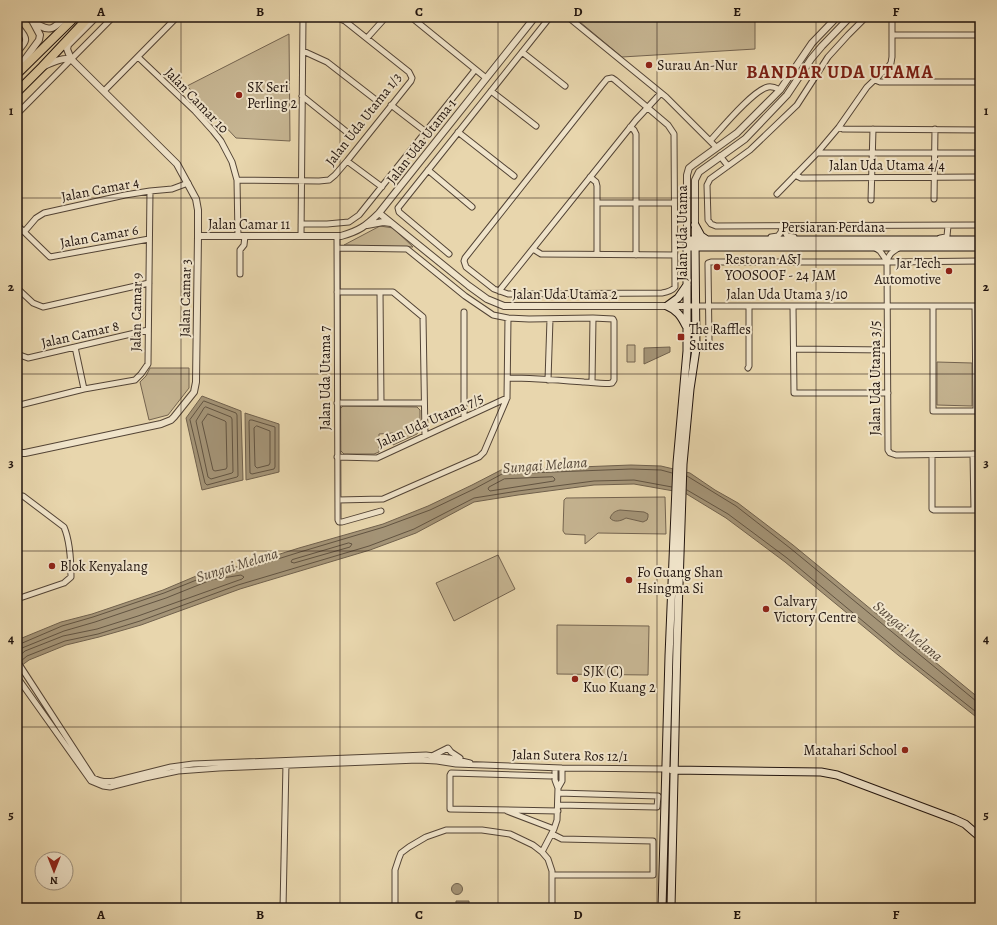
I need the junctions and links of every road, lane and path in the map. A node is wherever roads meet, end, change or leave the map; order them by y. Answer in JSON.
{"nodes":[{"id":1,"x":28,"y":17,"type":"edge"},
{"id":2,"x":66,"y":17,"type":"edge"},
{"id":3,"x":71,"y":17,"type":"edge"},
{"id":4,"x":75,"y":17,"type":"edge"},
{"id":5,"x":94,"y":17,"type":"edge"},
{"id":6,"x":113,"y":17,"type":"edge"},
{"id":7,"x":176,"y":17,"type":"edge"},
{"id":8,"x":303,"y":17,"type":"edge"},
{"id":9,"x":336,"y":17,"type":"edge"},
{"id":10,"x":386,"y":17,"type":"edge"},
{"id":11,"x":411,"y":17,"type":"edge"},
{"id":12,"x":535,"y":17,"type":"edge"},
{"id":13,"x":550,"y":17,"type":"edge"},
{"id":14,"x":568,"y":17,"type":"edge"},
{"id":15,"x":838,"y":17,"type":"edge"},
{"id":16,"x":850,"y":17,"type":"edge"},
{"id":17,"x":866,"y":17,"type":"edge"},
{"id":18,"x":892,"y":17,"type":"edge"},
{"id":19,"x":34,"y":22,"type":"junction"},
{"id":20,"x":17,"y":25,"type":"edge"},
{"id":21,"x":840,"y":27,"type":"junction"},
{"id":22,"x":848,"y":35,"type":"junction"},
{"id":23,"x":892,"y":35,"type":"junction"},
{"id":24,"x":980,"y":35,"type":"edge"},
{"id":25,"x":367,"y":38,"type":"junction"},
{"id":26,"x":52,"y":41,"type":"junction"},
{"id":27,"x":303,"y":51,"type":"junction"},
{"id":28,"x":17,"y":52,"type":"edge"},
{"id":29,"x":522,"y":52,"type":"junction"},
{"id":30,"x":138,"y":57,"type":"junction"},
{"id":31,"x":71,"y":59,"type":"junction"},
{"id":32,"x":42,"y":67,"type":"junction"},
{"id":33,"x":17,"y":70,"type":"edge"},
{"id":34,"x":475,"y":70,"type":"junction"},
{"id":35,"x":17,"y":74,"type":"edge"},
{"id":36,"x":486,"y":78,"type":"junction"},
{"id":37,"x":875,"y":80,"type":"junction"},
{"id":38,"x":980,"y":82,"type":"edge"},
{"id":39,"x":565,"y":86,"type":"dead end"},
{"id":40,"x":780,"y":90,"type":"junction"},
{"id":41,"x":104,"y":91,"type":"junction"},
{"id":42,"x":491,"y":91,"type":"junction"},
{"id":43,"x":17,"y":92,"type":"edge"},
{"id":44,"x":661,"y":93,"type":"junction"},
{"id":45,"x":302,"y":96,"type":"junction"},
{"id":46,"x":376,"y":100,"type":"dead end"},
{"id":47,"x":391,"y":105,"type":"junction"},
{"id":48,"x":647,"y":107,"type":"junction"},
{"id":49,"x":17,"y":114,"type":"edge"},
{"id":50,"x":536,"y":126,"type":"dead end"},
{"id":51,"x":630,"y":127,"type":"junction"},
{"id":52,"x":839,"y":127,"type":"junction"},
{"id":53,"x":873,"y":129,"type":"junction"},
{"id":54,"x":935,"y":130,"type":"junction"},
{"id":55,"x":980,"y":130,"type":"edge"},
{"id":56,"x":426,"y":132,"type":"junction"},
{"id":57,"x":458,"y":132,"type":"junction"},
{"id":58,"x":348,"y":133,"type":"dead end"},
{"id":59,"x":710,"y":141,"type":"junction"},
{"id":60,"x":716,"y":147,"type":"junction"},
{"id":61,"x":817,"y":152,"type":"junction"},
{"id":62,"x":980,"y":152,"type":"edge"},
{"id":63,"x":872,"y":153,"type":"junction"},
{"id":64,"x":935,"y":153,"type":"junction"},
{"id":65,"x":720,"y":156,"type":"junction"},
{"id":66,"x":347,"y":161,"type":"junction"},
{"id":67,"x":728,"y":166,"type":"junction"},
{"id":68,"x":428,"y":170,"type":"junction"},
{"id":69,"x":795,"y":175,"type":"junction"},
{"id":70,"x":514,"y":176,"type":"dead end"},
{"id":71,"x":590,"y":177,"type":"junction"},
{"id":72,"x":872,"y":177,"type":"junction"},
{"id":73,"x":934,"y":177,"type":"junction"},
{"id":74,"x":980,"y":177,"type":"edge"},
{"id":75,"x":237,"y":180,"type":"junction"},
{"id":76,"x":302,"y":181,"type":"junction"},
{"id":77,"x":188,"y":183,"type":"junction"},
{"id":78,"x":382,"y":187,"type":"junction"},
{"id":79,"x":150,"y":191,"type":"junction"},
{"id":80,"x":777,"y":194,"type":"dead end"},
{"id":81,"x":934,"y":199,"type":"dead end"},
{"id":82,"x":390,"y":200,"type":"junction"},
{"id":83,"x":872,"y":200,"type":"dead end"},
{"id":84,"x":597,"y":203,"type":"junction"},
{"id":85,"x":636,"y":203,"type":"junction"},
{"id":86,"x":674,"y":203,"type":"junction"},
{"id":87,"x":472,"y":207,"type":"dead end"},
{"id":88,"x":379,"y":213,"type":"junction"},
{"id":89,"x":301,"y":224,"type":"junction"},
{"id":90,"x":392,"y":224,"type":"junction"},
{"id":91,"x":17,"y":225,"type":"edge"},
{"id":92,"x":366,"y":225,"type":"junction"},
{"id":93,"x":695,"y":225,"type":"junction"},
{"id":94,"x":782,"y":226,"type":"junction"},
{"id":95,"x":948,"y":226,"type":"junction"},
{"id":96,"x":980,"y":226,"type":"edge"},
{"id":97,"x":24,"y":232,"type":"junction"},
{"id":98,"x":198,"y":236,"type":"junction"},
{"id":99,"x":238,"y":236,"type":"junction"},
{"id":100,"x":245,"y":236,"type":"junction"},
{"id":101,"x":301,"y":236,"type":"junction"},
{"id":102,"x":337,"y":236,"type":"junction"},
{"id":103,"x":149,"y":239,"type":"junction"},
{"id":104,"x":748,"y":240,"type":"junction"},
{"id":105,"x":820,"y":240,"type":"junction"},
{"id":106,"x":929,"y":240,"type":"junction"},
{"id":107,"x":980,"y":240,"type":"edge"},
{"id":108,"x":687,"y":244,"type":"junction"},
{"id":109,"x":695,"y":244,"type":"junction"},
{"id":110,"x":706,"y":244,"type":"junction"},
{"id":111,"x":873,"y":247,"type":"junction"},
{"id":112,"x":901,"y":247,"type":"junction"},
{"id":113,"x":980,"y":247,"type":"edge"},
{"id":114,"x":337,"y":248,"type":"junction"},
{"id":115,"x":533,"y":249,"type":"junction"},
{"id":116,"x":449,"y":254,"type":"dead end"},
{"id":117,"x":597,"y":254,"type":"junction"},
{"id":118,"x":636,"y":255,"type":"junction"},
{"id":119,"x":675,"y":255,"type":"junction"},
{"id":120,"x":980,"y":261,"type":"edge"},
{"id":121,"x":695,"y":262,"type":"junction"},
{"id":122,"x":887,"y":262,"type":"junction"},
{"id":123,"x":240,"y":274,"type":"dead end"},
{"id":124,"x":149,"y":283,"type":"junction"},
{"id":125,"x":687,"y":286,"type":"junction"},
{"id":126,"x":17,"y":288,"type":"edge"},
{"id":127,"x":499,"y":291,"type":"junction"},
{"id":128,"x":337,"y":292,"type":"junction"},
{"id":129,"x":380,"y":292,"type":"junction"},
{"id":130,"x":667,"y":306,"type":"junction"},
{"id":131,"x":687,"y":306,"type":"junction"},
{"id":132,"x":695,"y":306,"type":"junction"},
{"id":133,"x":708,"y":306,"type":"junction"},
{"id":134,"x":749,"y":306,"type":"junction"},
{"id":135,"x":793,"y":306,"type":"junction"},
{"id":136,"x":887,"y":306,"type":"junction"},
{"id":137,"x":933,"y":306,"type":"junction"},
{"id":138,"x":978,"y":306,"type":"edge"},
{"id":139,"x":464,"y":312,"type":"dead end"},
{"id":140,"x":508,"y":318,"type":"junction"},
{"id":141,"x":593,"y":318,"type":"junction"},
{"id":142,"x":550,"y":319,"type":"junction"},
{"id":143,"x":148,"y":330,"type":"junction"},
{"id":144,"x":687,"y":330,"type":"junction"},
{"id":145,"x":709,"y":340,"type":"dead end"},
{"id":146,"x":75,"y":347,"type":"junction"},
{"id":147,"x":794,"y":349,"type":"junction"},
{"id":148,"x":887,"y":350,"type":"junction"},
{"id":149,"x":17,"y":354,"type":"edge"},
{"id":150,"x":748,"y":368,"type":"dead end"},
{"id":151,"x":508,"y":378,"type":"junction"},
{"id":152,"x":548,"y":380,"type":"junction"},
{"id":153,"x":592,"y":382,"type":"junction"},
{"id":154,"x":84,"y":389,"type":"junction"},
{"id":155,"x":888,"y":392,"type":"junction"},
{"id":156,"x":507,"y":398,"type":"junction"},
{"id":157,"x":338,"y":403,"type":"junction"},
{"id":158,"x":381,"y":403,"type":"junction"},
{"id":159,"x":424,"y":403,"type":"junction"},
{"id":160,"x":17,"y":404,"type":"edge"},
{"id":161,"x":978,"y":411,"type":"edge"},
{"id":162,"x":464,"y":418,"type":"junction"},
{"id":163,"x":425,"y":436,"type":"junction"},
{"id":164,"x":17,"y":453,"type":"edge"},
{"id":165,"x":932,"y":454,"type":"junction"},
{"id":166,"x":973,"y":454,"type":"junction"},
{"id":167,"x":980,"y":454,"type":"edge"},
{"id":168,"x":338,"y":457,"type":"junction"},
{"id":169,"x":680,"y":463,"type":"junction"},
{"id":170,"x":17,"y":496,"type":"edge"},
{"id":171,"x":679,"y":496,"type":"junction"},
{"id":172,"x":338,"y":500,"type":"junction"},
{"id":173,"x":977,"y":510,"type":"edge"},
{"id":174,"x":381,"y":511,"type":"dead end"},
{"id":175,"x":17,"y":600,"type":"edge"},
{"id":176,"x":17,"y":661,"type":"edge"},
{"id":177,"x":18,"y":678,"type":"edge"},
{"id":178,"x":433,"y":755,"type":"junction"},
{"id":179,"x":341,"y":761,"type":"junction"},
{"id":180,"x":449,"y":761,"type":"junction"},
{"id":181,"x":464,"y":761,"type":"junction"},
{"id":182,"x":286,"y":763,"type":"junction"},
{"id":183,"x":474,"y":764,"type":"junction"},
{"id":184,"x":555,"y":768,"type":"junction"},
{"id":185,"x":562,"y":768,"type":"junction"},
{"id":186,"x":666,"y":769,"type":"junction"},
{"id":187,"x":675,"y":770,"type":"junction"},
{"id":188,"x":551,"y":776,"type":"dead end"},
{"id":189,"x":558,"y":791,"type":"junction"},
{"id":190,"x":558,"y":808,"type":"junction"},
{"id":191,"x":502,"y":810,"type":"junction"},
{"id":192,"x":553,"y":832,"type":"junction"},
{"id":193,"x":980,"y":837,"type":"edge"},
{"id":194,"x":542,"y":852,"type":"junction"},
{"id":195,"x":552,"y":874,"type":"junction"},
{"id":196,"x":284,"y":908,"type":"edge"},
{"id":197,"x":395,"y":908,"type":"edge"},
{"id":198,"x":552,"y":908,"type":"edge"},
{"id":199,"x":568,"y":908,"type":"edge"},
{"id":200,"x":662,"y":908,"type":"edge"},
{"id":201,"x":671,"y":908,"type":"edge"}],
"edges":[{"from":1,"to":19,"type":"street"},
{"from":2,"to":19,"type":"street"},
{"from":3,"to":26,"type":"highway"},
{"from":4,"to":26,"type":"highway"},
{"from":5,"to":31,"type":"street"},
{"from":5,"to":32,"type":"highway"},
{"from":6,"to":31,"type":"street"},
{"from":7,"to":30,"type":"street"},
{"from":8,"to":27,"type":"street"},
{"from":9,"to":25,"type":"street","name":"Jalan Uda Utama 1/3"},
{"from":10,"to":25,"type":"street"},
{"from":11,"to":34,"type":"street"},
{"from":12,"to":36,"type":"street","name":"Jalan Uda Utama 1"},
{"from":13,"to":29,"type":"street"},
{"from":14,"to":44,"type":"street"},
{"from":15,"to":40,"type":"street","name":"Jalan Uda Utama"},
{"from":16,"to":21,"type":"street","name":"Jalan Uda Utama"},
{"from":17,"to":22,"type":"street"},
{"from":18,"to":23,"type":"street"},
{"from":19,"to":33,"type":"street"},
{"from":20,"to":28,"type":"street"},
{"from":21,"to":22,"type":"street"},
{"from":21,"to":65,"type":"street","name":"Jalan Uda Utama"},
{"from":22,"to":67,"type":"street"},
{"from":23,"to":24,"type":"street"},
{"from":23,"to":37,"type":"street"},
{"from":25,"to":47,"type":"street","name":"Jalan Uda Utama 1/3"},
{"from":26,"to":35,"type":"highway"},
{"from":27,"to":45,"type":"street"},
{"from":27,"to":46,"type":"street"},
{"from":29,"to":39,"type":"street"},
{"from":29,"to":42,"type":"street"},
{"from":30,"to":41,"type":"street"},
{"from":30,"to":75,"type":"street","name":"Jalan Camar 10"},
{"from":31,"to":32,"type":"street"},
{"from":31,"to":41,"type":"street","name":"Jalan Camar 3"},
{"from":31,"to":49,"type":"street"},
{"from":32,"to":43,"type":"highway"},
{"from":34,"to":36,"type":"street"},
{"from":34,"to":56,"type":"street"},
{"from":36,"to":82,"type":"street","name":"Jalan Uda Utama 1"},
{"from":37,"to":38,"type":"street"},
{"from":37,"to":52,"type":"street"},
{"from":40,"to":59,"type":"street"},
{"from":40,"to":60,"type":"street","name":"Jalan Uda Utama"},
{"from":41,"to":77,"type":"street","name":"Jalan Camar 3"},
{"from":42,"to":50,"type":"street"},
{"from":42,"to":57,"type":"street"},
{"from":44,"to":48,"type":"street"},
{"from":44,"to":59,"type":"street"},
{"from":45,"to":58,"type":"street"},
{"from":45,"to":76,"type":"street"},
{"from":47,"to":56,"type":"street"},
{"from":47,"to":66,"type":"street","name":"Jalan Uda Utama 1/3"},
{"from":48,"to":51,"type":"street"},
{"from":48,"to":86,"type":"street"},
{"from":48,"to":127,"type":"street"},
{"from":51,"to":71,"type":"street"},
{"from":51,"to":85,"type":"street"},
{"from":52,"to":53,"type":"street"},
{"from":52,"to":61,"type":"street"},
{"from":53,"to":54,"type":"street"},
{"from":53,"to":63,"type":"street"},
{"from":54,"to":55,"type":"street"},
{"from":54,"to":64,"type":"street"},
{"from":56,"to":78,"type":"street"},
{"from":57,"to":68,"type":"street"},
{"from":57,"to":70,"type":"street"},
{"from":59,"to":60,"type":"street"},
{"from":60,"to":108,"type":"street","name":"Jalan Uda Utama"},
{"from":61,"to":63,"type":"street"},
{"from":61,"to":69,"type":"street"},
{"from":62,"to":64,"type":"street"},
{"from":63,"to":64,"type":"street"},
{"from":63,"to":72,"type":"street"},
{"from":64,"to":73,"type":"street"},
{"from":65,"to":67,"type":"street"},
{"from":65,"to":93,"type":"street","name":"Jalan Uda Utama"},
{"from":66,"to":76,"type":"street","name":"Jalan Uda Utama 1/3"},
{"from":66,"to":78,"type":"street"},
{"from":67,"to":94,"type":"street"},
{"from":68,"to":87,"type":"street"},
{"from":68,"to":116,"type":"street"},
{"from":69,"to":72,"type":"street","name":"Jalan Uda Utama 4/4"},
{"from":69,"to":80,"type":"street"},
{"from":71,"to":84,"type":"street"},
{"from":71,"to":115,"type":"street"},
{"from":72,"to":73,"type":"street","name":"Jalan Uda Utama 4/4"},
{"from":72,"to":83,"type":"street"},
{"from":73,"to":74,"type":"street","name":"Jalan Uda Utama 4/4"},
{"from":73,"to":81,"type":"street"},
{"from":75,"to":76,"type":"street","name":"Jalan Uda Utama 1/3"},
{"from":75,"to":99,"type":"street","name":"Jalan Camar 10"},
{"from":76,"to":89,"type":"street"},
{"from":77,"to":79,"type":"street","name":"Jalan Camar 4"},
{"from":77,"to":98,"type":"street","name":"Jalan Camar 3"},
{"from":78,"to":89,"type":"street"},
{"from":79,"to":97,"type":"street","name":"Jalan Camar 4"},
{"from":79,"to":103,"type":"street","name":"Jalan Camar 9"},
{"from":82,"to":88,"type":"street","name":"Jalan Uda Utama 1"},
{"from":82,"to":90,"type":"street"},
{"from":84,"to":85,"type":"street"},
{"from":84,"to":117,"type":"street"},
{"from":85,"to":86,"type":"street"},
{"from":85,"to":118,"type":"street"},
{"from":86,"to":119,"type":"street"},
{"from":88,"to":90,"type":"street","name":"Jalan Uda Utama 2"},
{"from":88,"to":92,"type":"street","name":"Jalan Uda Utama 1"},
{"from":89,"to":101,"type":"street"},
{"from":90,"to":92,"type":"street"},
{"from":90,"to":130,"type":"street","name":"Jalan Uda Utama 2"},
{"from":91,"to":97,"type":"street","name":"Jalan Camar 6"},
{"from":92,"to":102,"type":"street","name":"Jalan Uda Utama 1"},
{"from":93,"to":109,"type":"street","name":"Jalan Uda Utama"},
{"from":93,"to":110,"type":"main road"},
{"from":94,"to":95,"type":"street"},
{"from":94,"to":104,"type":"street"},
{"from":94,"to":105,"type":"street"},
{"from":95,"to":96,"type":"street"},
{"from":95,"to":106,"type":"street"},
{"from":97,"to":103,"type":"street","name":"Jalan Camar 6"},
{"from":98,"to":99,"type":"street","name":"Jalan Camar 11"},
{"from":98,"to":164,"type":"street","name":"Jalan Camar 3"},
{"from":99,"to":100,"type":"street","name":"Jalan Camar 11"},
{"from":100,"to":101,"type":"street","name":"Jalan Camar 11"},
{"from":100,"to":123,"type":"street"},
{"from":101,"to":102,"type":"street","name":"Jalan Uda Utama 1"},
{"from":102,"to":114,"type":"street","name":"Jalan Uda Utama 7"},
{"from":103,"to":124,"type":"street","name":"Jalan Camar 9"},
{"from":104,"to":105,"type":"main road","name":"Persiaran Perdana"},
{"from":104,"to":110,"type":"main road","name":"Persiaran Perdana"},
{"from":105,"to":106,"type":"main road","name":"Persiaran Perdana"},
{"from":106,"to":107,"type":"main road","name":"Persiaran Perdana"},
{"from":108,"to":109,"type":"main road","name":"Persiaran Perdana"},
{"from":108,"to":125,"type":"main road","name":"Jalan Uda Utama"},
{"from":109,"to":110,"type":"main road","name":"Persiaran Perdana"},
{"from":109,"to":121,"type":"main road","name":"Jalan Uda Utama"},
{"from":110,"to":111,"type":"main road","name":"Persiaran Perdana"},
{"from":110,"to":121,"type":"main road"},
{"from":111,"to":112,"type":"main road","name":"Persiaran Perdana"},
{"from":111,"to":122,"type":"street"},
{"from":112,"to":113,"type":"main road","name":"Persiaran Perdana"},
{"from":112,"to":122,"type":"street"},
{"from":114,"to":128,"type":"street","name":"Jalan Uda Utama 7"},
{"from":114,"to":140,"type":"street"},
{"from":115,"to":117,"type":"street"},
{"from":115,"to":127,"type":"street"},
{"from":117,"to":118,"type":"street"},
{"from":118,"to":119,"type":"street"},
{"from":119,"to":127,"type":"street"},
{"from":120,"to":122,"type":"street"},
{"from":121,"to":132,"type":"main road","name":"Jalan Uda Utama"},
{"from":122,"to":133,"type":"street"},
{"from":122,"to":136,"type":"street","name":"Jalan Uda Utama 3/5"},
{"from":124,"to":126,"type":"street"},
{"from":124,"to":143,"type":"street","name":"Jalan Camar 9"},
{"from":125,"to":130,"type":"main road"},
{"from":125,"to":131,"type":"main road","name":"Jalan Uda Utama"},
{"from":128,"to":129,"type":"street"},
{"from":128,"to":157,"type":"street","name":"Jalan Uda Utama 7"},
{"from":129,"to":158,"type":"street"},
{"from":129,"to":159,"type":"street"},
{"from":130,"to":131,"type":"street","name":"Jalan Uda Utama 2"},
{"from":130,"to":144,"type":"main road"},
{"from":131,"to":132,"type":"street","name":"Jalan Uda Utama 3/10"},
{"from":131,"to":144,"type":"main road","name":"Jalan Uda Utama"},
{"from":132,"to":133,"type":"street","name":"Jalan Uda Utama 3/10"},
{"from":132,"to":169,"type":"main road","name":"Jalan Uda Utama"},
{"from":133,"to":134,"type":"street","name":"Jalan Uda Utama 3/10"},
{"from":133,"to":145,"type":"street"},
{"from":134,"to":135,"type":"street","name":"Jalan Uda Utama 3/10"},
{"from":134,"to":150,"type":"street"},
{"from":135,"to":136,"type":"street","name":"Jalan Uda Utama 3/10"},
{"from":135,"to":147,"type":"street"},
{"from":136,"to":137,"type":"street","name":"Jalan Uda Utama 3/10"},
{"from":136,"to":148,"type":"street","name":"Jalan Uda Utama 3/5"},
{"from":137,"to":138,"type":"street","name":"Jalan Uda Utama 3/10"},
{"from":137,"to":161,"type":"street"},
{"from":138,"to":161,"type":"street"},
{"from":139,"to":162,"type":"street"},
{"from":140,"to":142,"type":"street"},
{"from":140,"to":151,"type":"street"},
{"from":141,"to":142,"type":"street"},
{"from":141,"to":153,"type":"street"},
{"from":141,"to":153,"type":"street"},
{"from":142,"to":152,"type":"street"},
{"from":143,"to":146,"type":"street","name":"Jalan Camar 8"},
{"from":143,"to":154,"type":"street","name":"Jalan Camar 9"},
{"from":144,"to":169,"type":"main road","name":"Jalan Uda Utama"},
{"from":146,"to":149,"type":"street","name":"Jalan Camar 8"},
{"from":146,"to":154,"type":"street"},
{"from":147,"to":148,"type":"street"},
{"from":147,"to":155,"type":"street"},
{"from":148,"to":155,"type":"street","name":"Jalan Uda Utama 3/5"},
{"from":151,"to":152,"type":"street"},
{"from":151,"to":156,"type":"street"},
{"from":152,"to":153,"type":"street"},
{"from":154,"to":160,"type":"street","name":"Jalan Camar 9"},
{"from":155,"to":165,"type":"street","name":"Jalan Uda Utama 3/5"},
{"from":156,"to":162,"type":"street","name":"Jalan Uda Utama 7/5"},
{"from":156,"to":172,"type":"street"},
{"from":157,"to":158,"type":"street"},
{"from":157,"to":168,"type":"street","name":"Jalan Uda Utama 7"},
{"from":158,"to":159,"type":"street"},
{"from":159,"to":163,"type":"street"},
{"from":162,"to":163,"type":"street","name":"Jalan Uda Utama 7/5"},
{"from":163,"to":168,"type":"street","name":"Jalan Uda Utama 7/5"},
{"from":165,"to":166,"type":"street","name":"Jalan Uda Utama 3/5"},
{"from":165,"to":173,"type":"street"},
{"from":166,"to":167,"type":"street","name":"Jalan Uda Utama 3/5"},
{"from":166,"to":173,"type":"street"},
{"from":168,"to":172,"type":"street","name":"Jalan Uda Utama 7"},
{"from":169,"to":171,"type":"main road"},
{"from":170,"to":175,"type":"street"},
{"from":171,"to":186,"type":"main road"},
{"from":171,"to":187,"type":"main road"},
{"from":172,"to":174,"type":"street","name":"Jalan Uda Utama 7"},
{"from":176,"to":182,"type":"street"},
{"from":177,"to":182,"type":"street"},
{"from":178,"to":179,"type":"street"},
{"from":178,"to":180,"type":"street"},
{"from":178,"to":181,"type":"street"},
{"from":179,"to":180,"type":"street"},
{"from":179,"to":182,"type":"street"},
{"from":180,"to":181,"type":"street","name":"Jalan Sutera Ros 12/1"},
{"from":180,"to":183,"type":"street","name":"Jalan Sutera Ros 12/1"},
{"from":181,"to":183,"type":"street","name":"Jalan Sutera Ros 12/1"},
{"from":182,"to":196,"type":"street"},
{"from":183,"to":184,"type":"street","name":"Jalan Sutera Ros 12/1"},
{"from":184,"to":185,"type":"street","name":"Jalan Sutera Ros 12/1"},
{"from":184,"to":189,"type":"street"},
{"from":185,"to":186,"type":"street","name":"Jalan Sutera Ros 12/1"},
{"from":185,"to":189,"type":"street"},
{"from":186,"to":187,"type":"main road"},
{"from":186,"to":200,"type":"main road"},
{"from":187,"to":193,"type":"main road"},
{"from":187,"to":201,"type":"main road"},
{"from":188,"to":191,"type":"street","name":"Jalan Sutera Ros 12/1"},
{"from":189,"to":190,"type":"street"},
{"from":189,"to":190,"type":"street"},
{"from":190,"to":191,"type":"street"},
{"from":190,"to":192,"type":"street"},
{"from":191,"to":192,"type":"street"},
{"from":192,"to":194,"type":"street"},
{"from":192,"to":195,"type":"street"},
{"from":194,"to":195,"type":"street"},
{"from":194,"to":197,"type":"street"},
{"from":195,"to":198,"type":"street"},
{"from":198,"to":199,"type":"street"}]}
